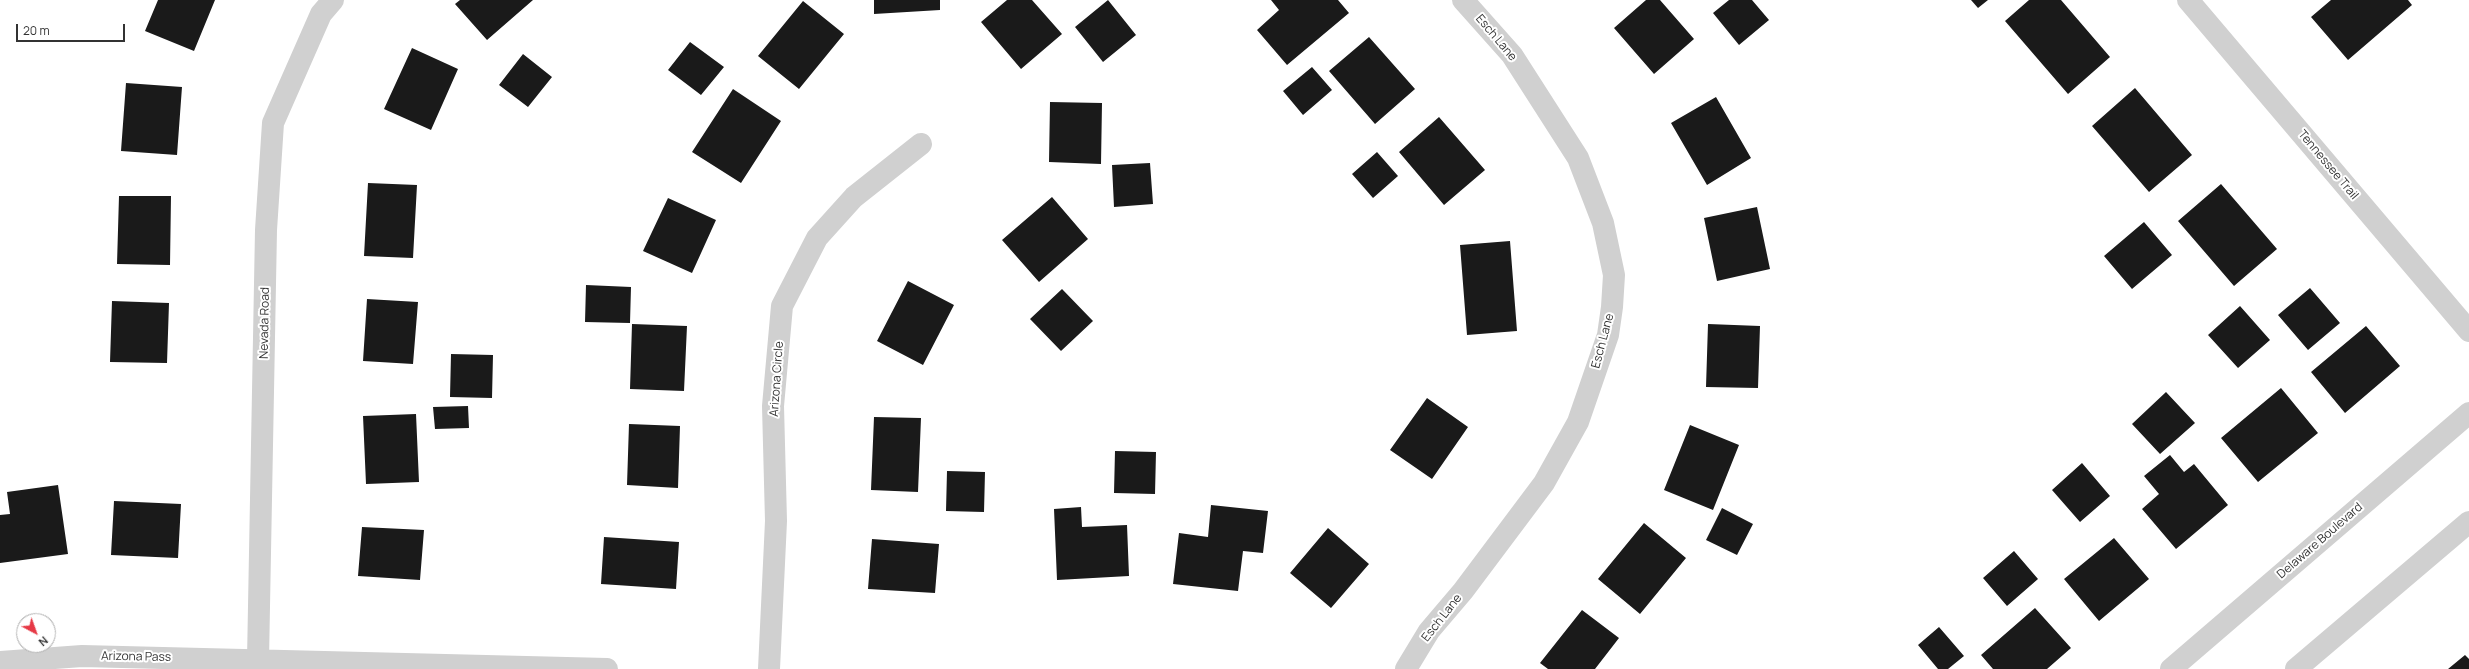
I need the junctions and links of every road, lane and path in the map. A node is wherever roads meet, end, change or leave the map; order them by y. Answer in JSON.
{"nodes":[{"id":1,"x":333,"y":0,"type":"edge"},
{"id":2,"x":1463,"y":0,"type":"edge"},
{"id":3,"x":2188,"y":0,"type":"edge"},
{"id":4,"x":921,"y":144,"type":"dead end"},
{"id":5,"x":2469,"y":331,"type":"edge"},
{"id":6,"x":2469,"y":413,"type":"edge"},
{"id":7,"x":2469,"y":522,"type":"edge"},
{"id":8,"x":258,"y":660,"type":"junction"},
{"id":9,"x":0,"y":662,"type":"edge"},
{"id":10,"x":607,"y":669,"type":"edge"},
{"id":11,"x":770,"y":669,"type":"edge"},
{"id":12,"x":1406,"y":669,"type":"edge"},
{"id":13,"x":2171,"y":669,"type":"edge"},
{"id":14,"x":2296,"y":669,"type":"edge"}],
"edges":[{"from":1,"to":8,"type":"street","name":"Nevada Road"},
{"from":2,"to":12,"type":"street","name":"Esch Lane"},
{"from":3,"to":5,"type":"street","name":"Tennessee Trail"},
{"from":4,"to":11,"type":"street","name":"Arizona Circle"},
{"from":6,"to":13,"type":"street","name":"Delaware Boulevard"},
{"from":7,"to":14,"type":"street"},
{"from":8,"to":9,"type":"street","name":"Arizona Pass"},
{"from":8,"to":10,"type":"street","name":"Arizona Pass"}]}
